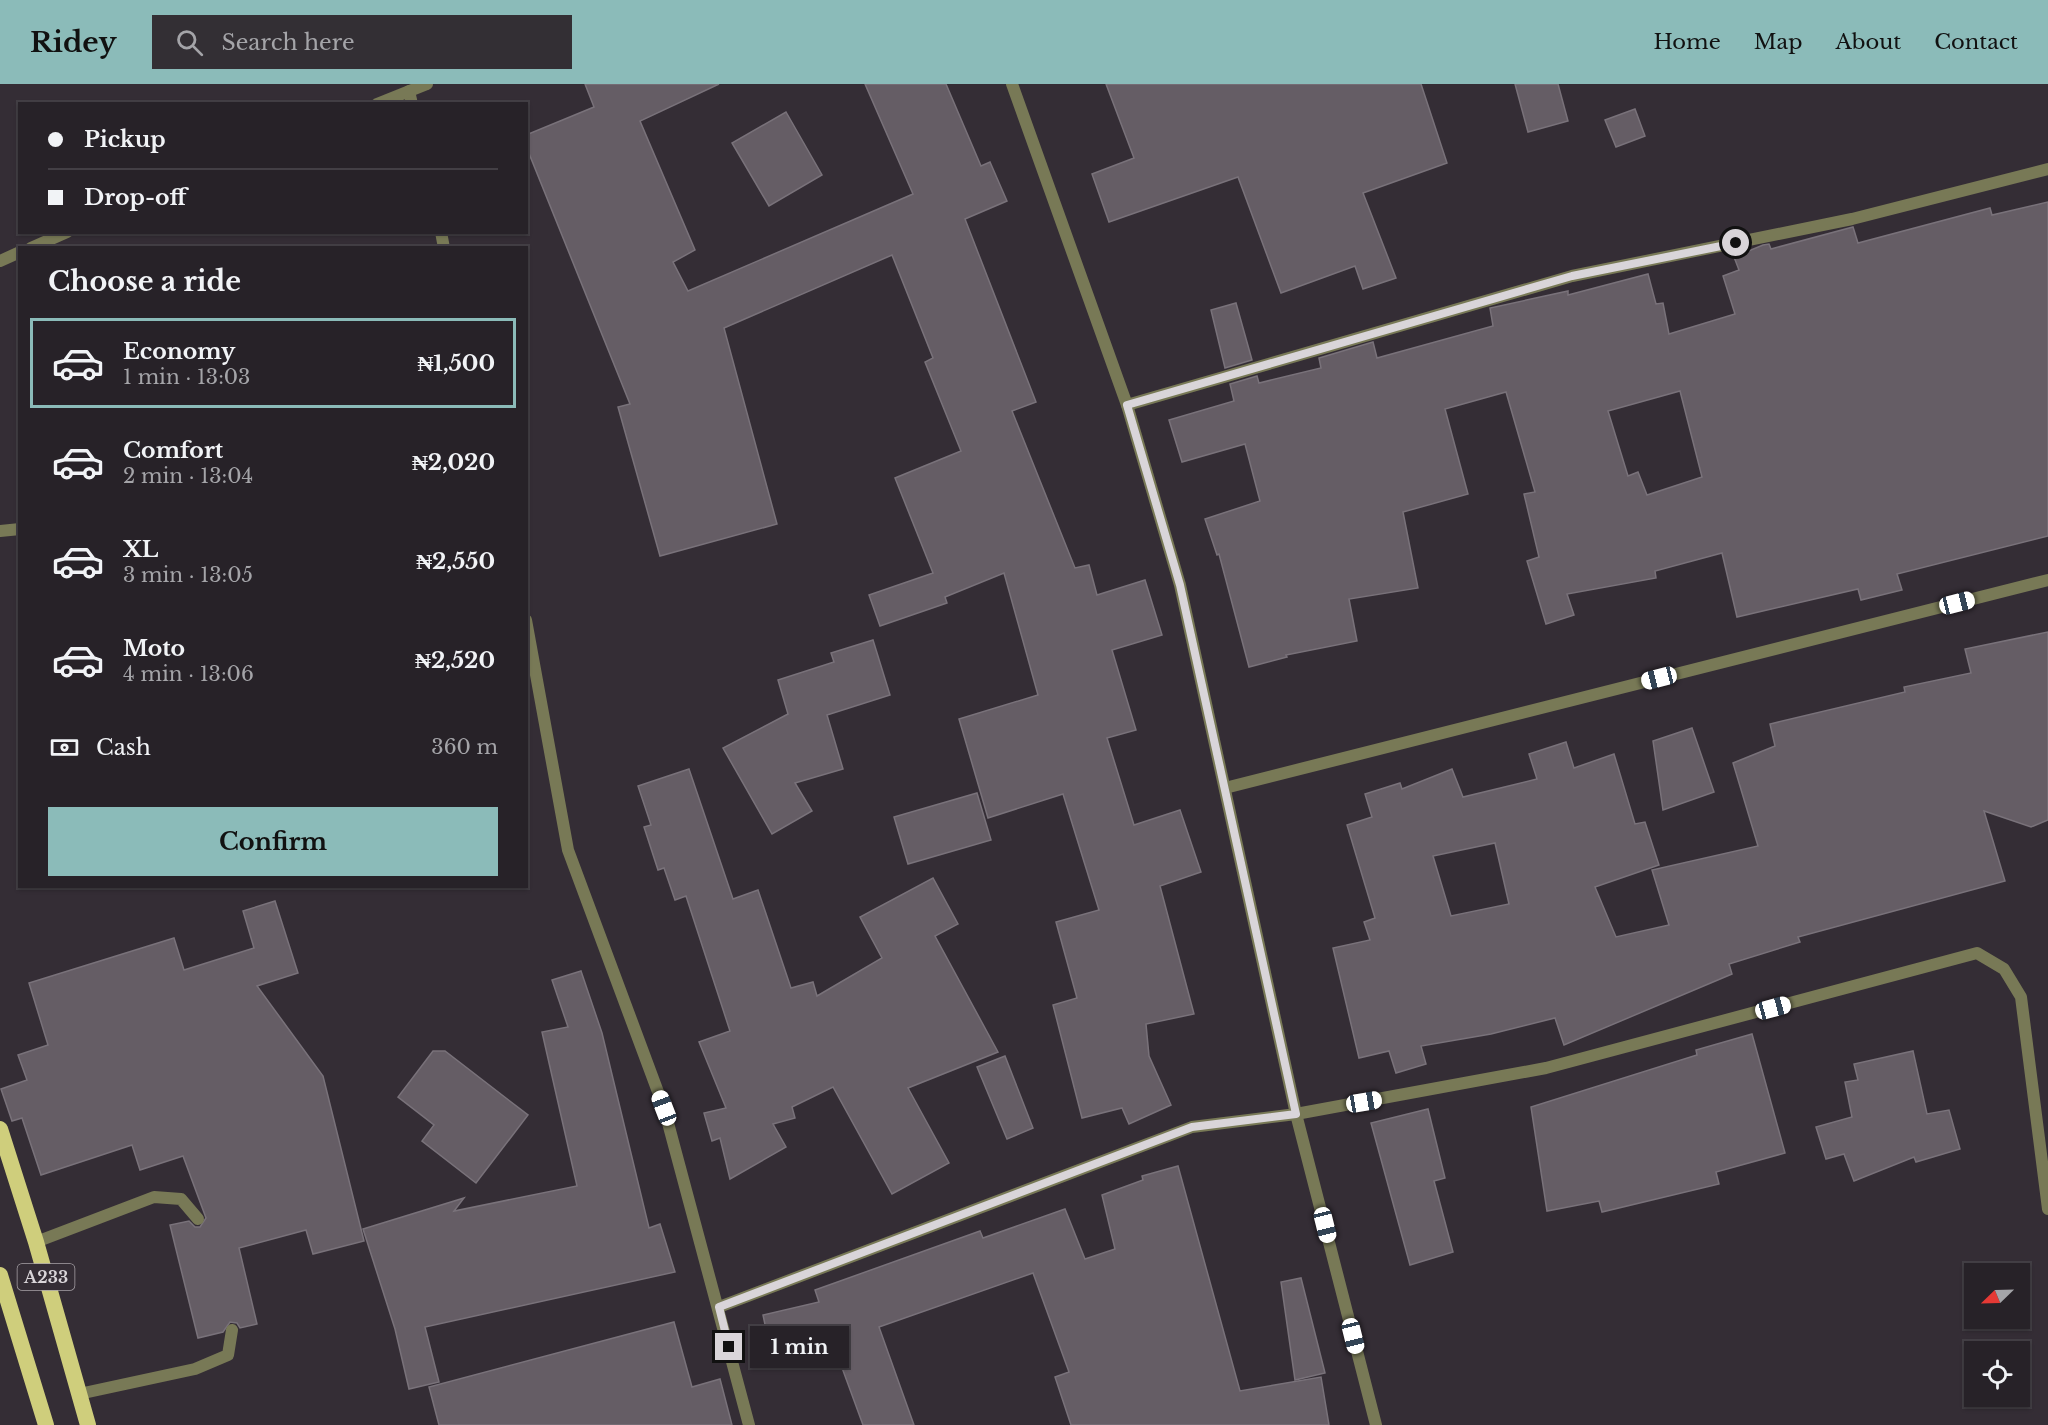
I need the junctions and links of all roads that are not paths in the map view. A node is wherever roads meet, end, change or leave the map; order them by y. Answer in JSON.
{"nodes":[{"id":1,"x":427,"y":84,"type":"edge"},
{"id":2,"x":1012,"y":84,"type":"edge"},
{"id":3,"x":410,"y":97,"type":"edge"},
{"id":4,"x":386,"y":102,"type":"edge"},
{"id":5,"x":2048,"y":169,"type":"edge"},
{"id":6,"x":62,"y":234,"type":"edge"},
{"id":7,"x":36,"y":246,"type":"edge"},
{"id":8,"x":18,"y":253,"type":"edge"},
{"id":9,"x":0,"y":261,"type":"edge"},
{"id":10,"x":1127,"y":405,"type":"junction"},
{"id":11,"x":18,"y":529,"type":"edge"},
{"id":12,"x":0,"y":531,"type":"edge"},
{"id":13,"x":2048,"y":580,"type":"edge"},
{"id":14,"x":528,"y":631,"type":"edge"},
{"id":15,"x":1225,"y":788,"type":"junction"},
{"id":16,"x":1296,"y":1114,"type":"junction"},
{"id":17,"x":0,"y":1129,"type":"edge"},
{"id":18,"x":2048,"y":1209,"type":"edge"},
{"id":19,"x":198,"y":1219,"type":"dead end"},
{"id":20,"x":36,"y":1242,"type":"junction"},
{"id":21,"x":0,"y":1275,"type":"edge"},
{"id":22,"x":719,"y":1307,"type":"junction"},
{"id":23,"x":232,"y":1330,"type":"dead end"},
{"id":24,"x":79,"y":1394,"type":"junction"},
{"id":25,"x":46,"y":1425,"type":"edge"},
{"id":26,"x":88,"y":1425,"type":"edge"},
{"id":27,"x":749,"y":1425,"type":"edge"},
{"id":28,"x":1376,"y":1425,"type":"edge"}],
"edges":[{"from":1,"to":3,"type":"street"},
{"from":2,"to":10,"type":"street"},
{"from":3,"to":4,"type":"street"},
{"from":5,"to":10,"type":"street"},
{"from":6,"to":7,"type":"street"},
{"from":8,"to":9,"type":"street"},
{"from":10,"to":15,"type":"street"},
{"from":11,"to":12,"type":"street"},
{"from":13,"to":15,"type":"street"},
{"from":14,"to":22,"type":"street"},
{"from":15,"to":16,"type":"street"},
{"from":16,"to":18,"type":"street"},
{"from":16,"to":22,"type":"street"},
{"from":16,"to":28,"type":"street"},
{"from":17,"to":20,"type":"highway","number":"A233"},
{"from":19,"to":20,"type":"street"},
{"from":20,"to":24,"type":"highway","number":"A233"},
{"from":21,"to":25,"type":"highway","number":"A233"},
{"from":22,"to":27,"type":"street"},
{"from":23,"to":24,"type":"street"},
{"from":24,"to":26,"type":"highway","number":"A233"}]}
